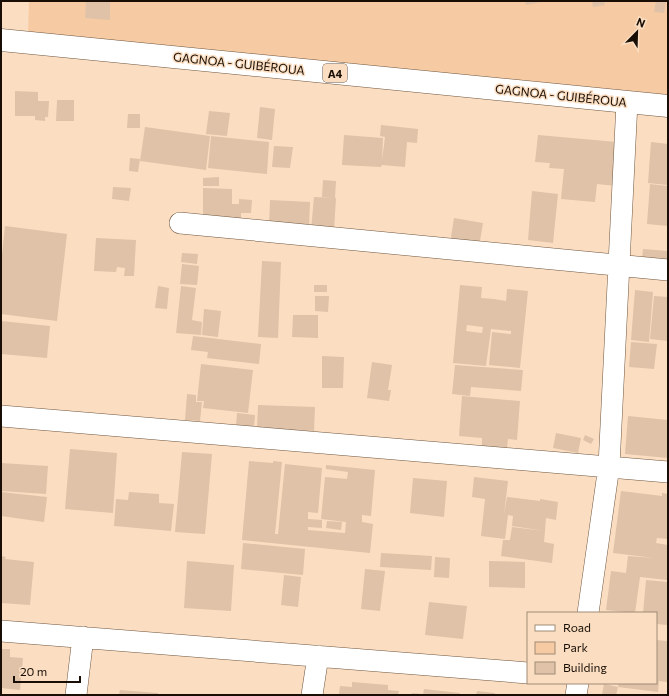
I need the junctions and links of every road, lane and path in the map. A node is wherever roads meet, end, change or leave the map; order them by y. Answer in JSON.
{"nodes":[{"id":1,"x":1,"y":40,"type":"edge"},
{"id":2,"x":628,"y":102,"type":"junction"},
{"id":3,"x":668,"y":106,"type":"edge"},
{"id":4,"x":180,"y":223,"type":"dead end"},
{"id":5,"x":619,"y":265,"type":"junction"},
{"id":6,"x":668,"y":270,"type":"edge"},
{"id":7,"x":1,"y":416,"type":"edge"},
{"id":8,"x":609,"y":466,"type":"junction"},
{"id":9,"x":668,"y":472,"type":"edge"},
{"id":10,"x":588,"y":612,"type":"edge"},
{"id":11,"x":1,"y":631,"type":"edge"},
{"id":12,"x":83,"y":637,"type":"junction"},
{"id":13,"x":318,"y":656,"type":"junction"},
{"id":14,"x":527,"y":673,"type":"edge"},
{"id":15,"x":578,"y":684,"type":"edge"},
{"id":16,"x":76,"y":695,"type":"edge"},
{"id":17,"x":312,"y":695,"type":"edge"},
{"id":18,"x":576,"y":695,"type":"edge"}],
"edges":[{"from":1,"to":2,"type":"main road","name":"GAGNOA - GUIBÉROUA","number":"A4"},
{"from":2,"to":3,"type":"main road","name":"GAGNOA - GUIBÉROUA","number":"A4"},
{"from":2,"to":5,"type":"street"},
{"from":4,"to":5,"type":"street"},
{"from":5,"to":6,"type":"street"},
{"from":5,"to":8,"type":"street"},
{"from":7,"to":8,"type":"street"},
{"from":8,"to":9,"type":"street"},
{"from":8,"to":10,"type":"street"},
{"from":11,"to":12,"type":"street"},
{"from":12,"to":13,"type":"street"},
{"from":12,"to":16,"type":"street"},
{"from":13,"to":14,"type":"street"},
{"from":13,"to":17,"type":"street"},
{"from":15,"to":18,"type":"street"}]}
